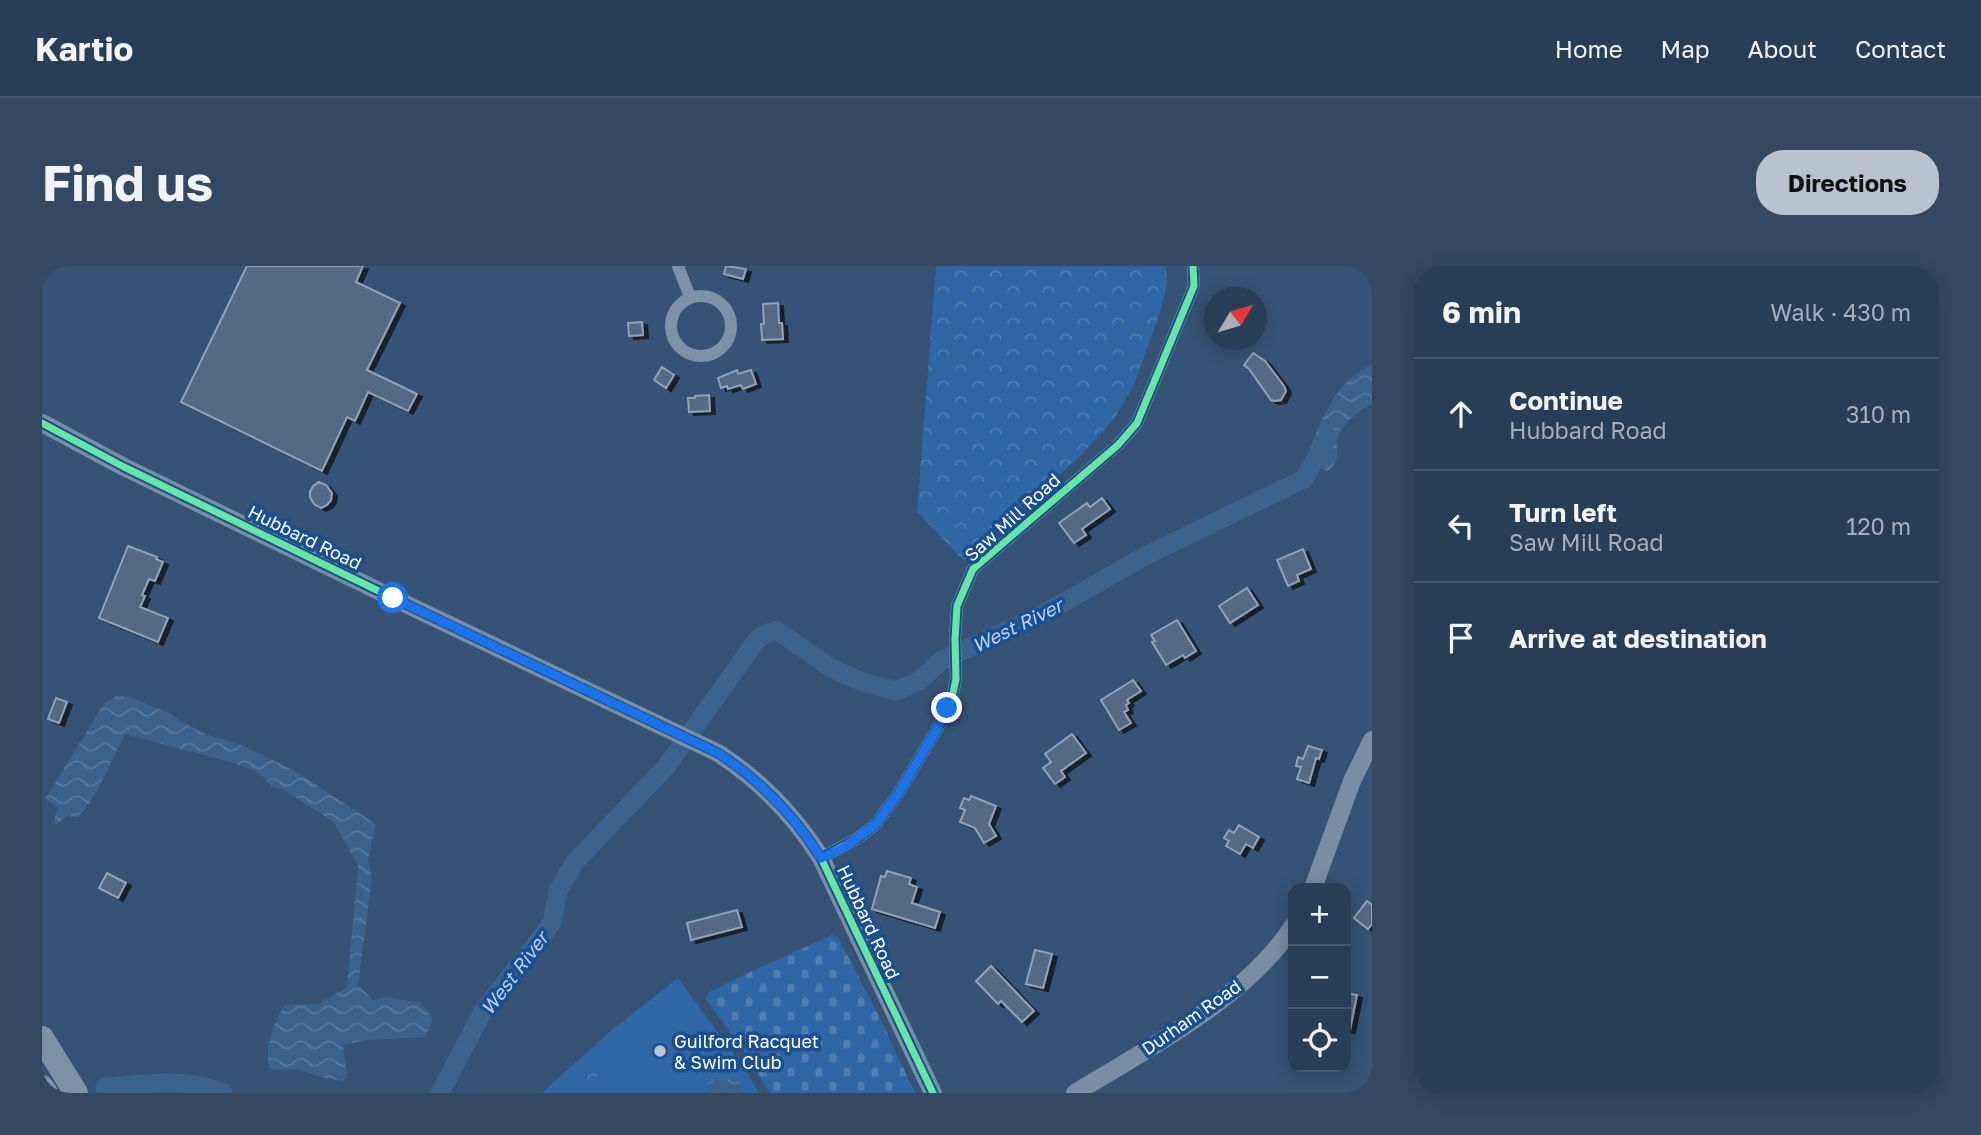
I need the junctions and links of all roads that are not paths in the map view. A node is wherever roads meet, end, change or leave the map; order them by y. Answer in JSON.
{"nodes":[{"id":1,"x":678,"y":266,"type":"edge"},
{"id":2,"x":1193,"y":266,"type":"edge"},
{"id":3,"x":690,"y":297,"type":"junction"},
{"id":4,"x":42,"y":423,"type":"edge"},
{"id":5,"x":1372,"y":740,"type":"edge"},
{"id":6,"x":821,"y":858,"type":"junction"},
{"id":7,"x":1315,"y":883,"type":"edge"},
{"id":8,"x":1288,"y":932,"type":"edge"},
{"id":9,"x":42,"y":1038,"type":"edge"},
{"id":10,"x":42,"y":1087,"type":"edge"},
{"id":11,"x":46,"y":1093,"type":"edge"},
{"id":12,"x":76,"y":1093,"type":"edge"},
{"id":13,"x":933,"y":1093,"type":"edge"},
{"id":14,"x":1075,"y":1093,"type":"edge"}],
"edges":[{"from":1,"to":3,"type":"street"},
{"from":2,"to":6,"type":"street","name":"Saw Mill Road"},
{"from":3,"to":3,"type":"street"},
{"from":4,"to":6,"type":"street","name":"Hubbard Road"},
{"from":5,"to":7,"type":"street"},
{"from":6,"to":13,"type":"street","name":"Hubbard Road"},
{"from":8,"to":14,"type":"street","name":"Durham Road"},
{"from":9,"to":12,"type":"highway"},
{"from":10,"to":11,"type":"highway"}]}
